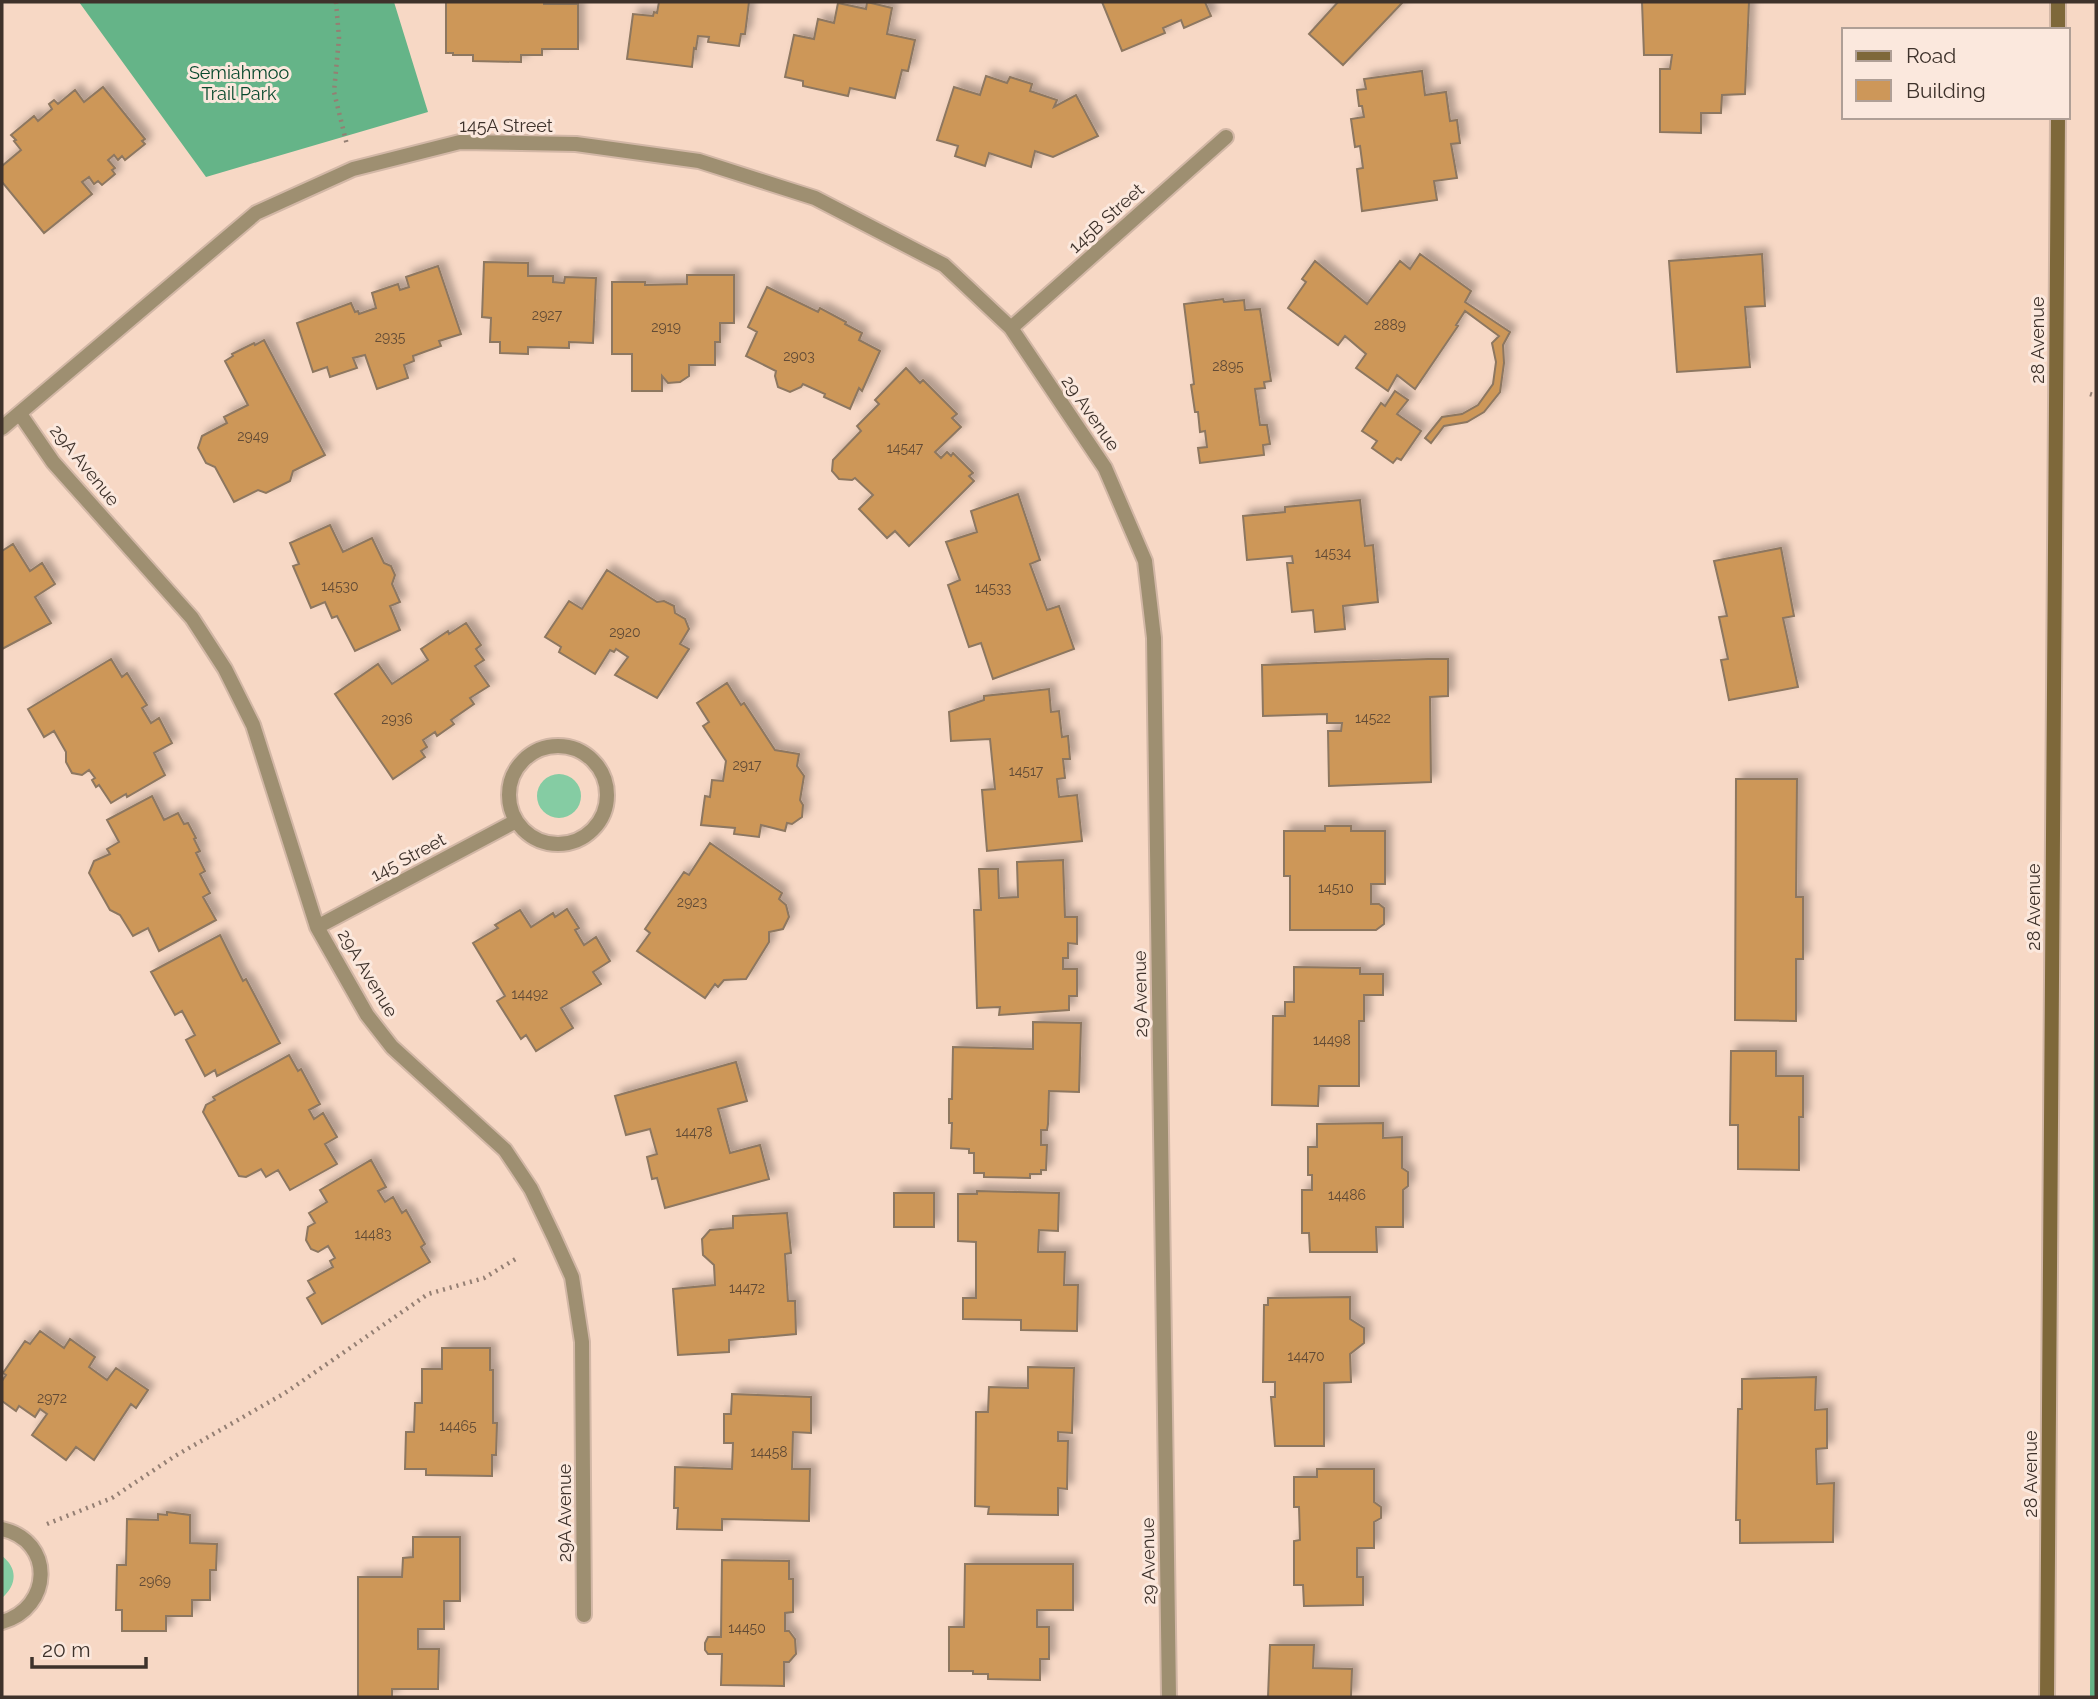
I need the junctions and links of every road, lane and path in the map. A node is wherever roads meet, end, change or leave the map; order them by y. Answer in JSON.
{"nodes":[{"id":1,"x":336,"y":2,"type":"edge"},
{"id":2,"x":2058,"y":2,"type":"edge"},
{"id":3,"x":2058,"y":28,"type":"edge"},
{"id":4,"x":2058,"y":119,"type":"edge"},
{"id":5,"x":1226,"y":137,"type":"dead end"},
{"id":6,"x":348,"y":149,"type":"dead end"},
{"id":7,"x":1011,"y":328,"type":"junction"},
{"id":8,"x":20,"y":414,"type":"junction"},
{"id":9,"x":2,"y":428,"type":"edge"},
{"id":10,"x":516,"y":821,"type":"junction"},
{"id":11,"x":317,"y":927,"type":"junction"},
{"id":12,"x":519,"y":1257,"type":"dead end"},
{"id":13,"x":47,"y":1524,"type":"dead end"},
{"id":14,"x":2,"y":1529,"type":"edge"},
{"id":15,"x":584,"y":1615,"type":"dead end"},
{"id":16,"x":2,"y":1622,"type":"edge"},
{"id":17,"x":1170,"y":1697,"type":"edge"},
{"id":18,"x":2048,"y":1697,"type":"edge"}],
"edges":[{"from":1,"to":6,"type":"path"},
{"from":2,"to":3,"type":"street"},
{"from":4,"to":18,"type":"street","name":"28 Avenue"},
{"from":5,"to":7,"type":"street","name":"145B Street"},
{"from":7,"to":8,"type":"street","name":"145A Street"},
{"from":7,"to":17,"type":"street","name":"29 Avenue"},
{"from":8,"to":9,"type":"street","name":"145A Street"},
{"from":8,"to":11,"type":"street","name":"29A Avenue"},
{"from":10,"to":10,"type":"street"},
{"from":10,"to":11,"type":"street","name":"145 Street"},
{"from":11,"to":15,"type":"street","name":"29A Avenue"},
{"from":12,"to":13,"type":"path"},
{"from":14,"to":16,"type":"street"}]}
